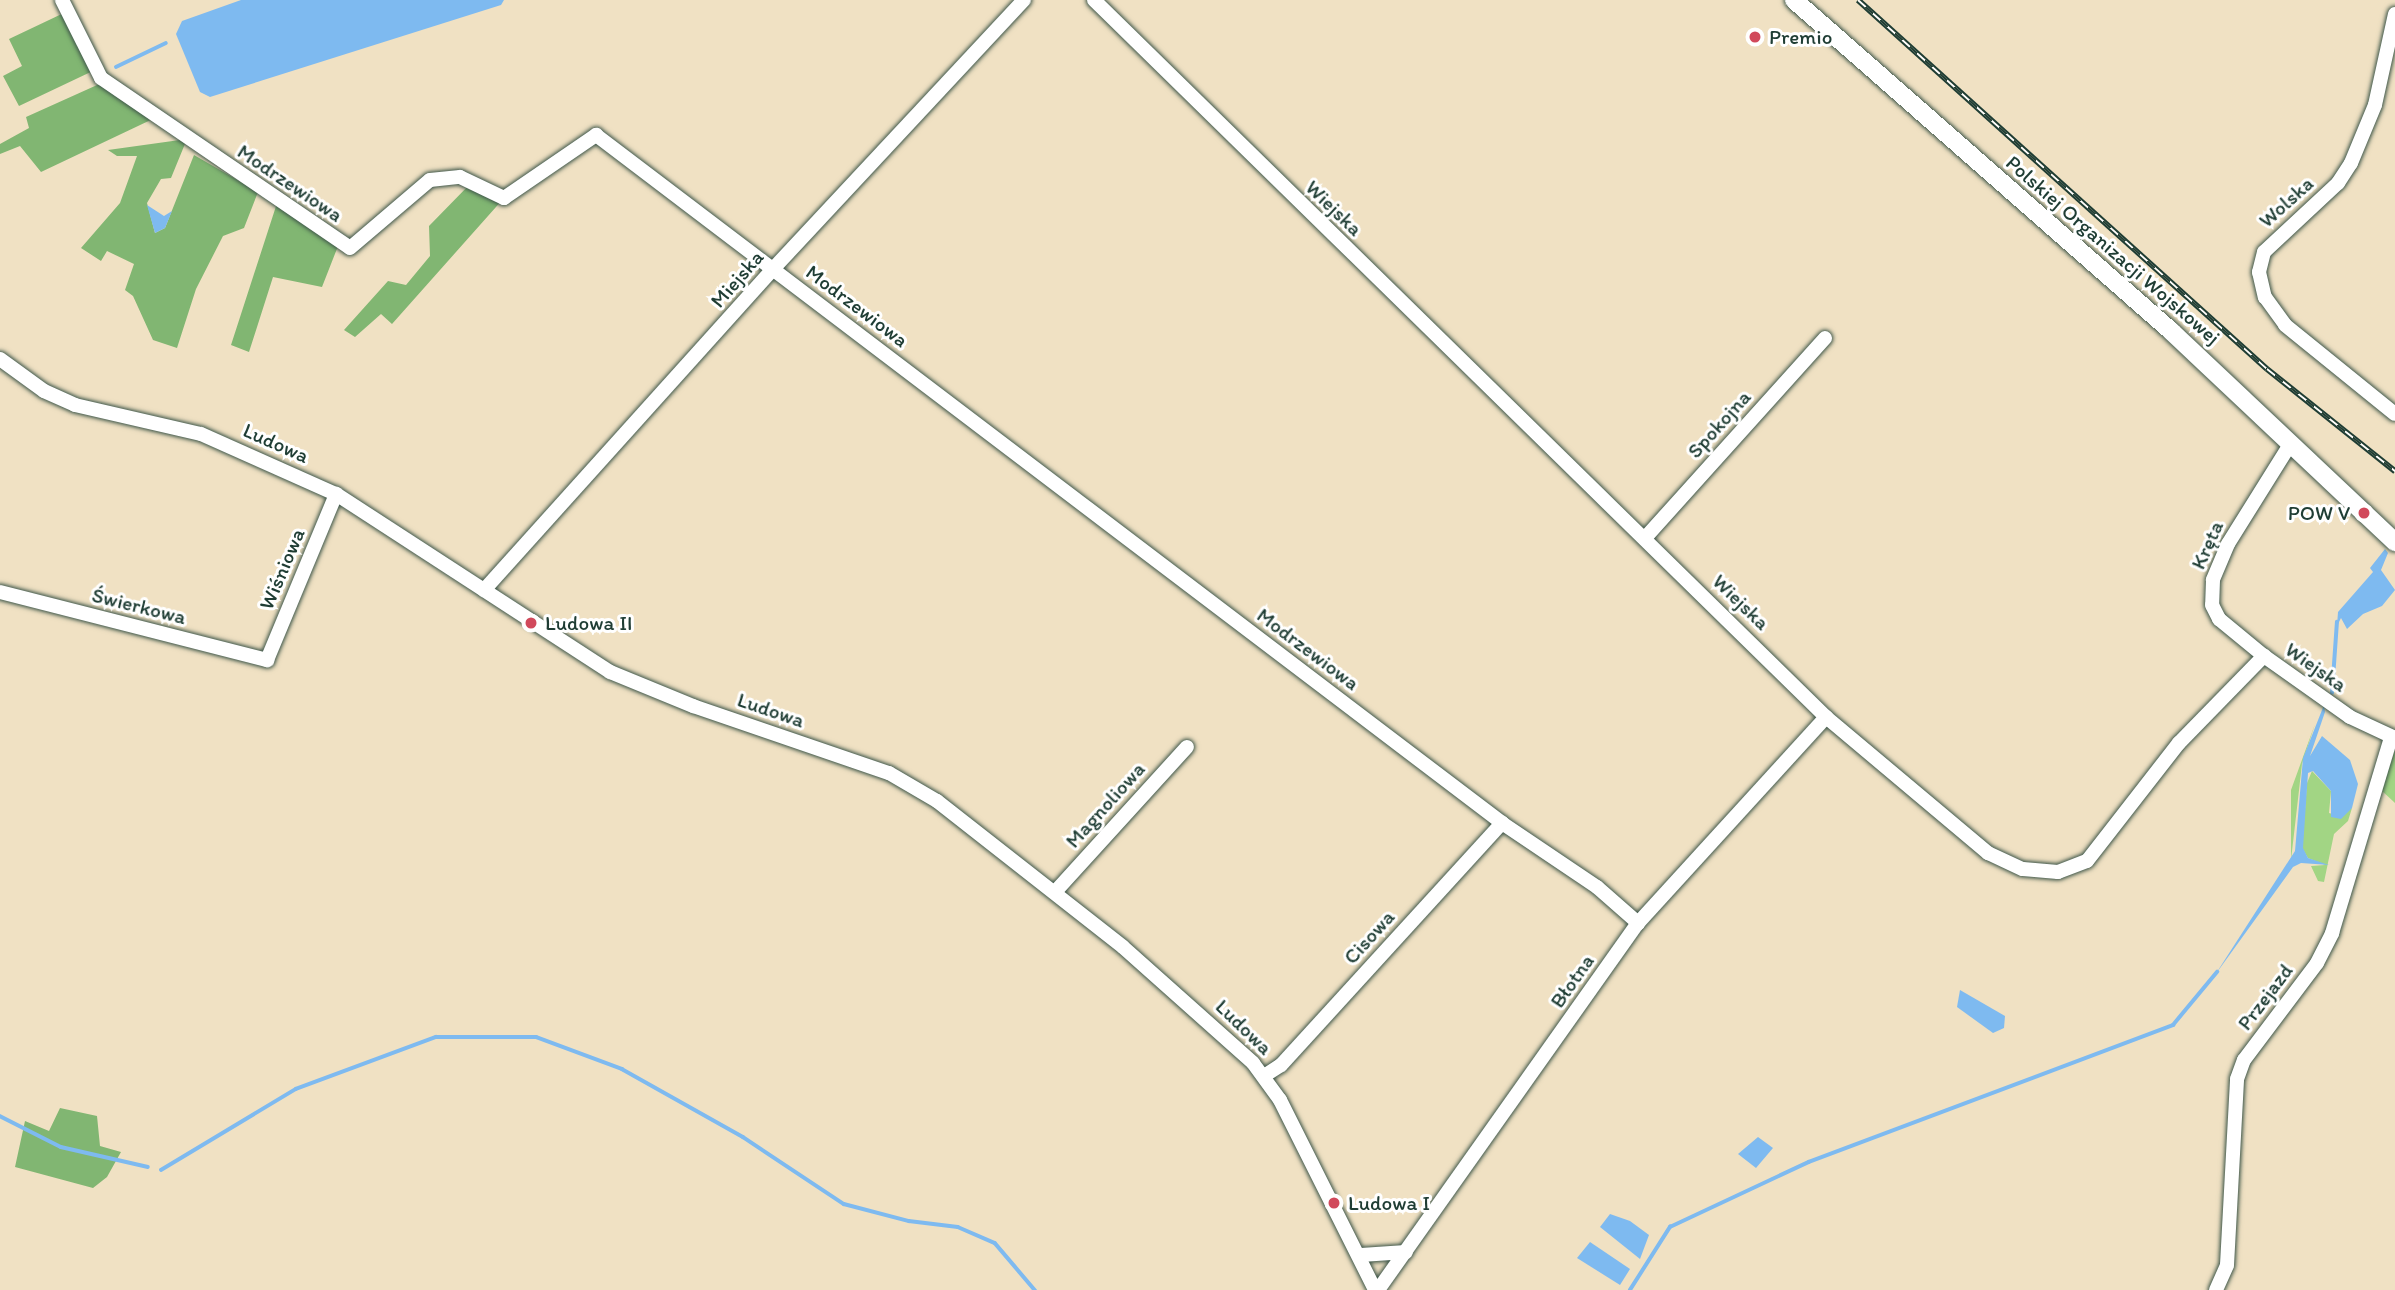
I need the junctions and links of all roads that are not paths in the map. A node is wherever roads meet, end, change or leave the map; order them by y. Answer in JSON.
{"nodes":[{"id":1,"x":62,"y":0,"type":"edge"},
{"id":2,"x":1024,"y":0,"type":"edge"},
{"id":3,"x":1094,"y":0,"type":"edge"},
{"id":4,"x":1794,"y":0,"type":"edge"},
{"id":5,"x":2395,"y":14,"type":"edge"},
{"id":6,"x":773,"y":269,"type":"junction"},
{"id":7,"x":1825,"y":338,"type":"dead end"},
{"id":8,"x":0,"y":359,"type":"edge"},
{"id":9,"x":2395,"y":414,"type":"edge"},
{"id":10,"x":2291,"y":443,"type":"junction"},
{"id":11,"x":336,"y":494,"type":"junction"},
{"id":12,"x":1645,"y":538,"type":"junction"},
{"id":13,"x":2395,"y":542,"type":"edge"},
{"id":14,"x":484,"y":590,"type":"junction"},
{"id":15,"x":0,"y":592,"type":"edge"},
{"id":16,"x":2264,"y":656,"type":"junction"},
{"id":17,"x":267,"y":660,"type":"joint"},
{"id":18,"x":1826,"y":717,"type":"junction"},
{"id":19,"x":2393,"y":738,"type":"edge"},
{"id":20,"x":1187,"y":747,"type":"dead end"},
{"id":21,"x":1502,"y":823,"type":"junction"},
{"id":22,"x":1055,"y":892,"type":"junction"},
{"id":23,"x":1638,"y":923,"type":"junction"},
{"id":24,"x":1264,"y":1076,"type":"junction"},
{"id":25,"x":1406,"y":1252,"type":"junction"},
{"id":26,"x":1362,"y":1255,"type":"junction"},
{"id":27,"x":1377,"y":1290,"type":"edge"},
{"id":28,"x":2216,"y":1290,"type":"edge"}],
"edges":[{"from":1,"to":6,"type":"street","name":"Modrzewiowa"},
{"from":2,"to":6,"type":"street","name":"Miejska"},
{"from":3,"to":12,"type":"street","name":"Wiejska"},
{"from":4,"to":10,"type":"main road","name":"Polskiej Organizacji Wojskowej"},
{"from":5,"to":9,"type":"street","name":"Wolska"},
{"from":6,"to":14,"type":"street","name":"Miejska"},
{"from":6,"to":21,"type":"street","name":"Modrzewiowa"},
{"from":7,"to":12,"type":"street","name":"Spokojna"},
{"from":8,"to":11,"type":"street","name":"Ludowa"},
{"from":10,"to":13,"type":"main road","name":"Polskiej Organizacji Wojskowej"},
{"from":10,"to":16,"type":"street","name":"Kręta"},
{"from":11,"to":14,"type":"street","name":"Ludowa"},
{"from":11,"to":17,"type":"street","name":"Wiśniowa"},
{"from":12,"to":18,"type":"street","name":"Wiejska"},
{"from":14,"to":22,"type":"street","name":"Ludowa"},
{"from":15,"to":17,"type":"street","name":"Świerkowa"},
{"from":16,"to":18,"type":"street","name":"Wiejska"},
{"from":16,"to":19,"type":"street","name":"Wiejska"},
{"from":18,"to":23,"type":"street","name":"Błotna"},
{"from":19,"to":28,"type":"street","name":"Przejazd"},
{"from":20,"to":22,"type":"street","name":"Magnoliowa"},
{"from":21,"to":23,"type":"street","name":"Modrzewiowa"},
{"from":21,"to":24,"type":"street","name":"Cisowa"},
{"from":22,"to":24,"type":"street","name":"Ludowa"},
{"from":23,"to":25,"type":"street","name":"Błotna"},
{"from":24,"to":26,"type":"street","name":"Ludowa"},
{"from":25,"to":26,"type":"street"},
{"from":25,"to":27,"type":"street","name":"Błotna"},
{"from":26,"to":27,"type":"street","name":"Ludowa"}]}
